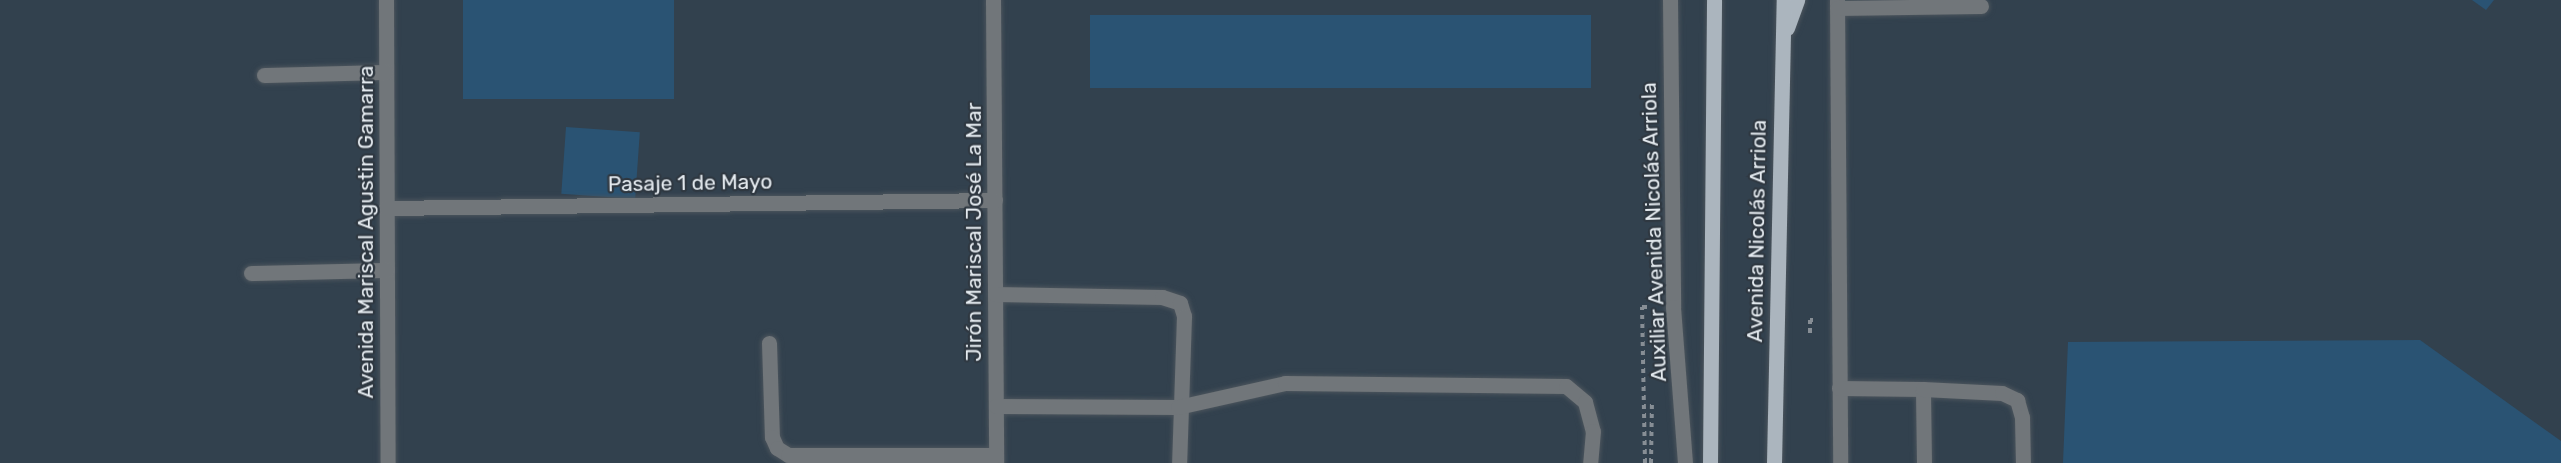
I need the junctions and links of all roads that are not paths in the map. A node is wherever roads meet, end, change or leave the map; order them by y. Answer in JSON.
{"nodes":[{"id":1,"x":386,"y":0,"type":"edge"},
{"id":2,"x":993,"y":0,"type":"edge"},
{"id":3,"x":1670,"y":0,"type":"edge"},
{"id":4,"x":1714,"y":0,"type":"edge"},
{"id":5,"x":1784,"y":0,"type":"edge"},
{"id":6,"x":1797,"y":0,"type":"edge"},
{"id":7,"x":1837,"y":4,"type":"edge"},
{"id":8,"x":1981,"y":6,"type":"dead end"},
{"id":9,"x":1782,"y":42,"type":"junction"},
{"id":10,"x":386,"y":72,"type":"junction"},
{"id":11,"x":264,"y":75,"type":"dead end"},
{"id":12,"x":995,"y":200,"type":"junction"},
{"id":13,"x":386,"y":208,"type":"junction"},
{"id":14,"x":387,"y":270,"type":"junction"},
{"id":15,"x":250,"y":273,"type":"dead end"},
{"id":16,"x":995,"y":294,"type":"junction"},
{"id":17,"x":769,"y":343,"type":"dead end"},
{"id":18,"x":1839,"y":388,"type":"junction"},
{"id":19,"x":1923,"y":389,"type":"junction"},
{"id":20,"x":996,"y":406,"type":"junction"},
{"id":21,"x":1178,"y":407,"type":"junction"},
{"id":22,"x":1774,"y":444,"type":"junction"},
{"id":23,"x":996,"y":459,"type":"edge"},
{"id":24,"x":388,"y":463,"type":"edge"},
{"id":25,"x":1179,"y":463,"type":"edge"},
{"id":26,"x":1590,"y":463,"type":"edge"},
{"id":27,"x":1685,"y":463,"type":"edge"},
{"id":28,"x":1710,"y":463,"type":"edge"},
{"id":29,"x":1774,"y":463,"type":"edge"},
{"id":30,"x":1778,"y":463,"type":"edge"},
{"id":31,"x":1840,"y":463,"type":"edge"},
{"id":32,"x":1924,"y":463,"type":"edge"},
{"id":33,"x":2023,"y":463,"type":"edge"}],
"edges":[{"from":1,"to":10,"type":"street","name":"Avenida Mariscal Agustin Gamarra"},
{"from":2,"to":12,"type":"street","name":"Jirón Mariscal José La Mar"},
{"from":3,"to":27,"type":"street","name":"Auxiliar Avenida Nicolás Arriola"},
{"from":4,"to":28,"type":"main road","name":"Avenida Nicolás Arriola"},
{"from":5,"to":9,"type":"main road","name":"Avenida Nicolás Arriola"},
{"from":6,"to":9,"type":"main road"},
{"from":7,"to":8,"type":"street"},
{"from":7,"to":18,"type":"street"},
{"from":9,"to":22,"type":"main road","name":"Avenida Nicolás Arriola"},
{"from":10,"to":11,"type":"street"},
{"from":10,"to":13,"type":"street","name":"Avenida Mariscal Agustin Gamarra"},
{"from":12,"to":13,"type":"street","name":"Pasaje 1 de Mayo"},
{"from":12,"to":16,"type":"street","name":"Jirón Mariscal José La Mar"},
{"from":13,"to":14,"type":"street","name":"Avenida Mariscal Agustin Gamarra"},
{"from":14,"to":15,"type":"street"},
{"from":14,"to":24,"type":"street","name":"Avenida Mariscal Agustin Gamarra"},
{"from":16,"to":20,"type":"street","name":"Jirón Mariscal José La Mar"},
{"from":16,"to":21,"type":"street"},
{"from":17,"to":23,"type":"street"},
{"from":18,"to":19,"type":"street"},
{"from":18,"to":31,"type":"street"},
{"from":19,"to":32,"type":"street"},
{"from":19,"to":33,"type":"street"},
{"from":20,"to":21,"type":"street"},
{"from":20,"to":23,"type":"street","name":"Jirón Mariscal José La Mar"},
{"from":21,"to":25,"type":"street"},
{"from":21,"to":26,"type":"street"},
{"from":22,"to":29,"type":"main road","name":"Avenida Nicolás Arriola"},
{"from":22,"to":30,"type":"main road"}]}
